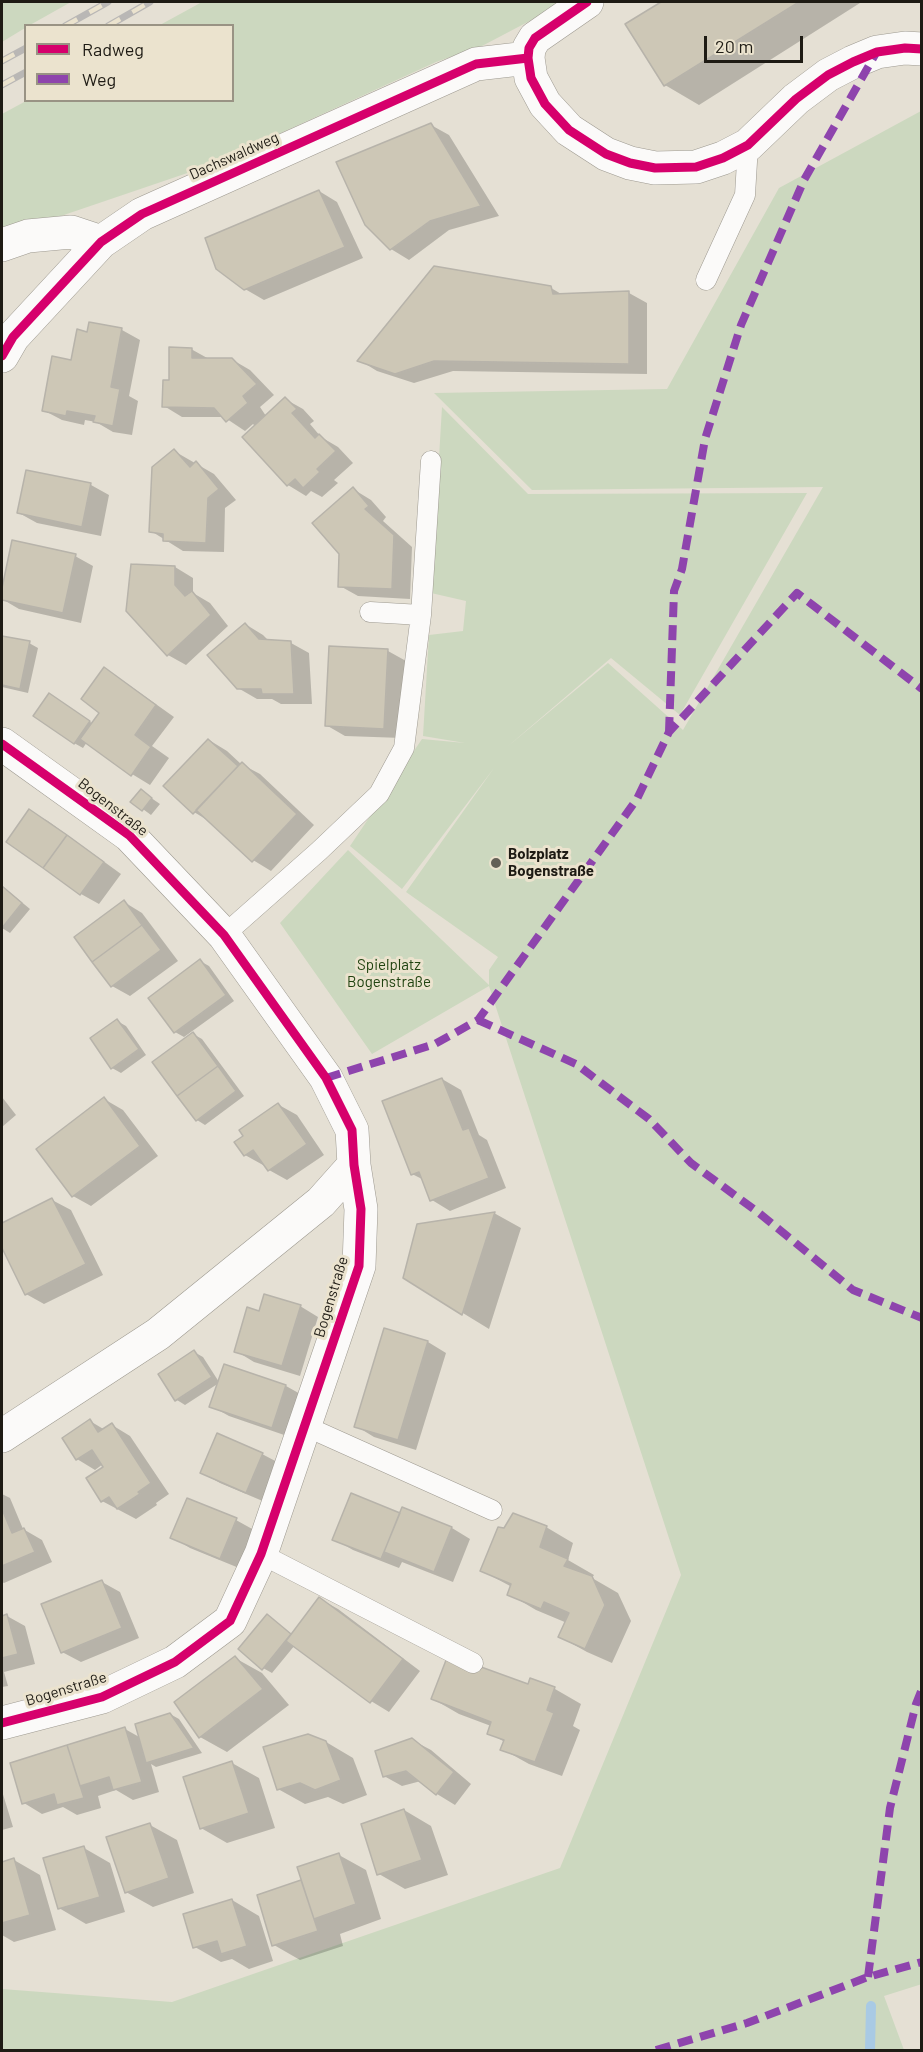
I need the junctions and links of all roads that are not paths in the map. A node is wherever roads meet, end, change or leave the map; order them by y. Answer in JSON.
{"nodes":[{"id":1,"x":587,"y":2,"type":"edge"},
{"id":2,"x":921,"y":50,"type":"edge"},
{"id":3,"x":528,"y":58,"type":"junction"},
{"id":4,"x":748,"y":145,"type":"junction"},
{"id":5,"x":101,"y":242,"type":"junction"},
{"id":6,"x":2,"y":245,"type":"edge"},
{"id":7,"x":706,"y":280,"type":"dead end"},
{"id":8,"x":2,"y":356,"type":"edge"},
{"id":9,"x":431,"y":461,"type":"dead end"},
{"id":10,"x":370,"y":612,"type":"dead end"},
{"id":11,"x":420,"y":615,"type":"junction"},
{"id":12,"x":2,"y":744,"type":"edge"},
{"id":13,"x":224,"y":935,"type":"junction"},
{"id":14,"x":354,"y":1165,"type":"junction"},
{"id":15,"x":305,"y":1426,"type":"junction"},
{"id":16,"x":2,"y":1436,"type":"edge"},
{"id":17,"x":492,"y":1510,"type":"dead end"},
{"id":18,"x":261,"y":1554,"type":"junction"},
{"id":19,"x":473,"y":1664,"type":"dead end"},
{"id":20,"x":2,"y":1723,"type":"edge"}],
"edges":[{"from":1,"to":3,"type":"street"},
{"from":2,"to":4,"type":"street"},
{"from":3,"to":4,"type":"street"},
{"from":3,"to":5,"type":"street","name":"Dachswaldweg"},
{"from":4,"to":7,"type":"lane"},
{"from":5,"to":6,"type":"street"},
{"from":5,"to":8,"type":"street","name":"Dachswaldweg"},
{"from":9,"to":11,"type":"lane"},
{"from":10,"to":11,"type":"lane"},
{"from":11,"to":13,"type":"lane"},
{"from":12,"to":13,"type":"street","name":"Bogenstraße"},
{"from":13,"to":14,"type":"street","name":"Bogenstraße"},
{"from":14,"to":15,"type":"street","name":"Bogenstraße"},
{"from":14,"to":16,"type":"street"},
{"from":15,"to":17,"type":"lane"},
{"from":15,"to":18,"type":"street","name":"Bogenstraße"},
{"from":18,"to":19,"type":"lane"},
{"from":18,"to":20,"type":"street","name":"Bogenstraße"}]}
